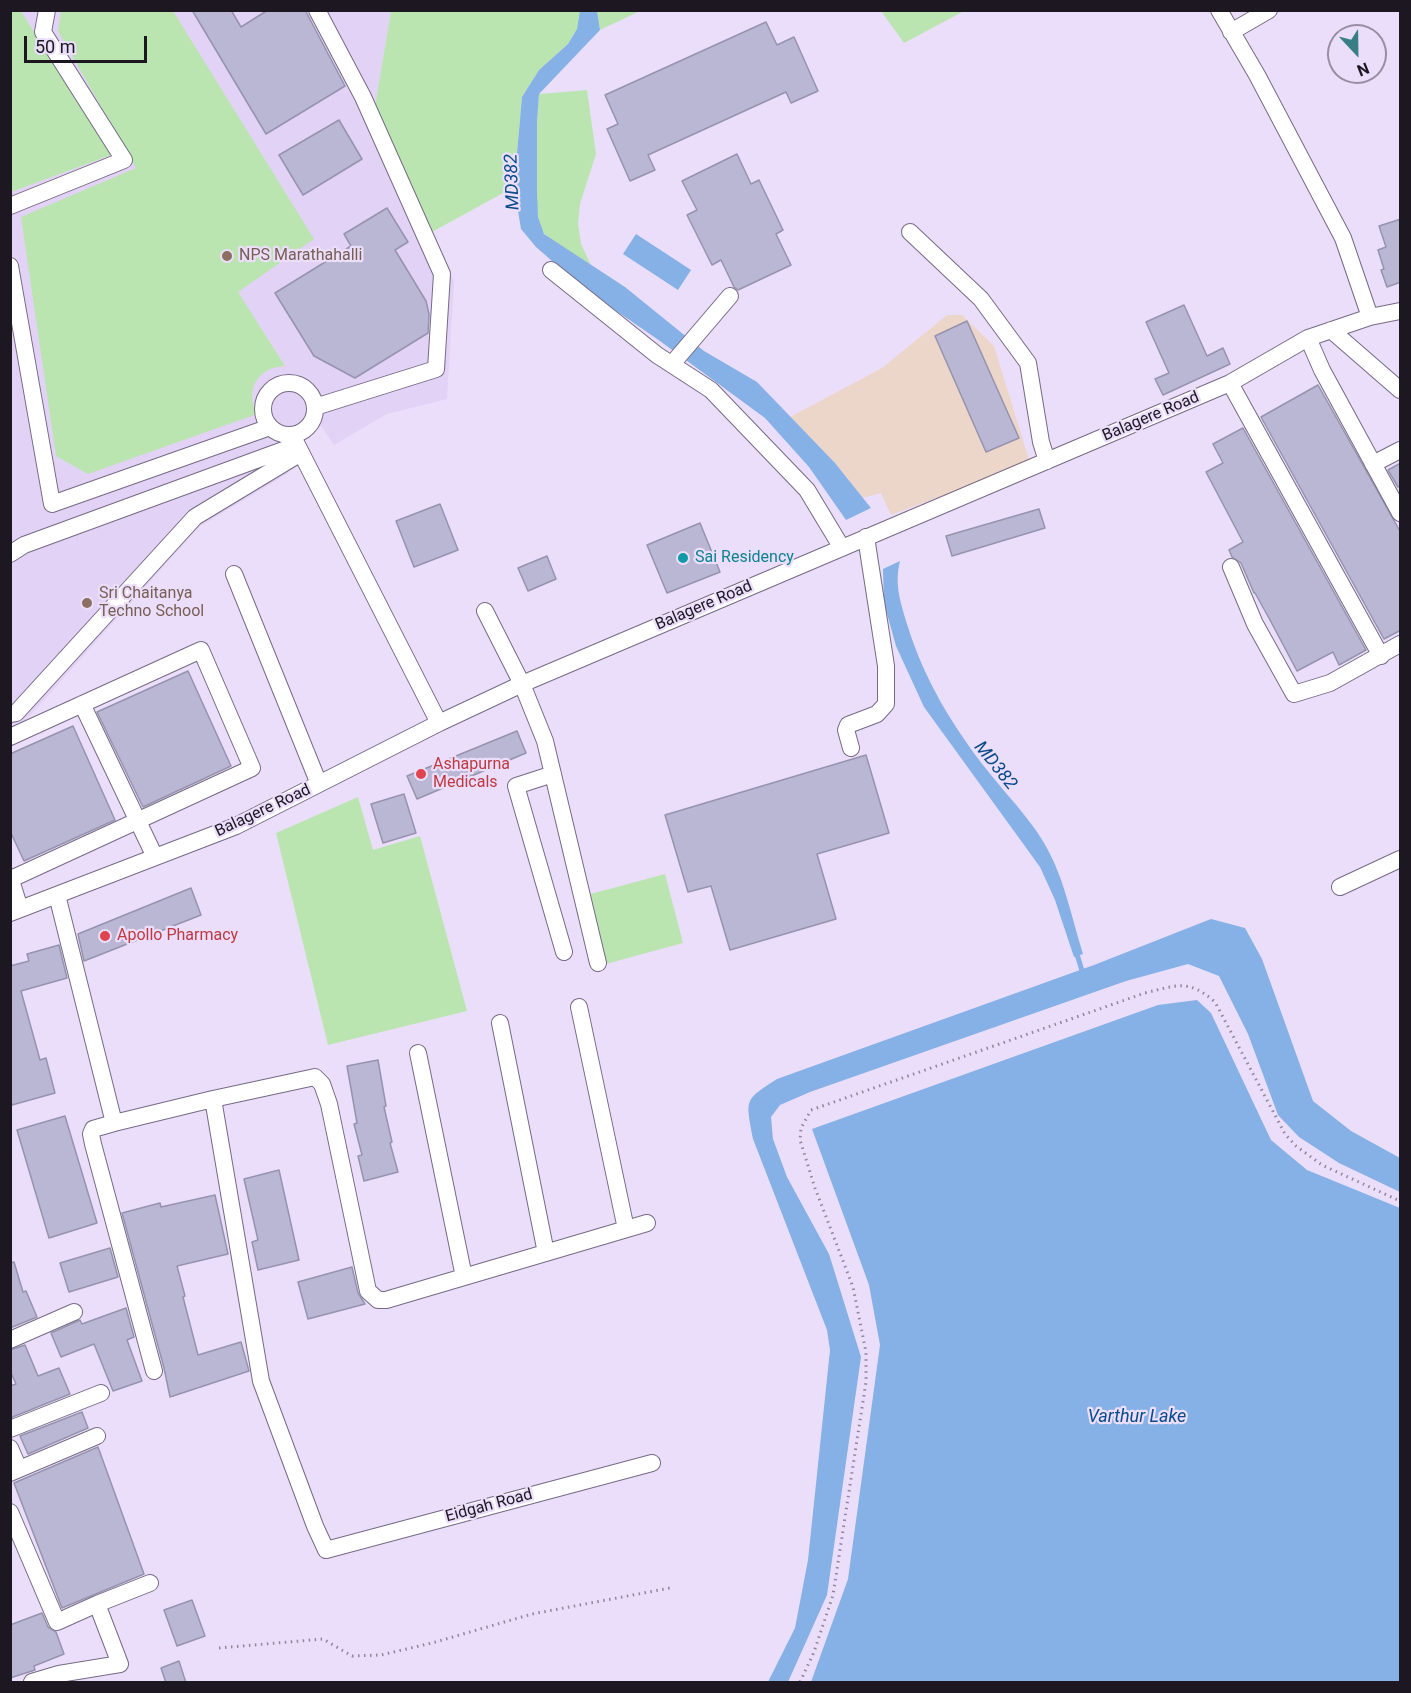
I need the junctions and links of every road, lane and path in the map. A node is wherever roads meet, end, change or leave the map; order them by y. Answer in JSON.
{"nodes":[{"id":1,"x":47,"y":10,"type":"edge"},
{"id":2,"x":317,"y":10,"type":"edge"},
{"id":3,"x":1219,"y":10,"type":"edge"},
{"id":4,"x":1269,"y":10,"type":"edge"},
{"id":5,"x":1231,"y":32,"type":"junction"},
{"id":6,"x":10,"y":206,"type":"edge"},
{"id":7,"x":910,"y":231,"type":"dead end"},
{"id":8,"x":10,"y":266,"type":"edge"},
{"id":9,"x":551,"y":270,"type":"dead end"},
{"id":10,"x":730,"y":296,"type":"dead end"},
{"id":11,"x":1401,"y":311,"type":"edge"},
{"id":12,"x":1370,"y":317,"type":"junction"},
{"id":13,"x":1331,"y":330,"type":"junction"},
{"id":14,"x":1308,"y":338,"type":"junction"},
{"id":15,"x":675,"y":361,"type":"junction"},
{"id":16,"x":1230,"y":383,"type":"junction"},
{"id":17,"x":1401,"y":390,"type":"edge"},
{"id":18,"x":315,"y":407,"type":"junction"},
{"id":19,"x":270,"y":427,"type":"junction"},
{"id":20,"x":299,"y":449,"type":"junction"},
{"id":21,"x":1401,"y":450,"type":"edge"},
{"id":22,"x":1047,"y":461,"type":"junction"},
{"id":23,"x":1373,"y":464,"type":"junction"},
{"id":24,"x":1401,"y":513,"type":"edge"},
{"id":25,"x":866,"y":537,"type":"junction"},
{"id":26,"x":842,"y":548,"type":"junction"},
{"id":27,"x":10,"y":554,"type":"edge"},
{"id":28,"x":1232,"y":567,"type":"dead end"},
{"id":29,"x":234,"y":574,"type":"dead end"},
{"id":30,"x":485,"y":611,"type":"dead end"},
{"id":31,"x":1401,"y":644,"type":"edge"},
{"id":32,"x":1381,"y":656,"type":"junction"},
{"id":33,"x":522,"y":684,"type":"junction"},
{"id":34,"x":82,"y":704,"type":"junction"},
{"id":35,"x":10,"y":714,"type":"edge"},
{"id":36,"x":439,"y":723,"type":"junction"},
{"id":37,"x":10,"y":738,"type":"edge"},
{"id":38,"x":851,"y":748,"type":"dead end"},
{"id":39,"x":553,"y":774,"type":"junction"},
{"id":40,"x":319,"y":784,"type":"junction"},
{"id":41,"x":136,"y":821,"type":"junction"},
{"id":42,"x":155,"y":857,"type":"junction"},
{"id":43,"x":1401,"y":859,"type":"edge"},
{"id":44,"x":11,"y":878,"type":"edge"},
{"id":45,"x":1340,"y":888,"type":"dead end"},
{"id":46,"x":57,"y":895,"type":"junction"},
{"id":47,"x":15,"y":911,"type":"edge"},
{"id":48,"x":564,"y":952,"type":"dead end"},
{"id":49,"x":598,"y":963,"type":"dead end"},
{"id":50,"x":579,"y":1007,"type":"dead end"},
{"id":51,"x":500,"y":1023,"type":"dead end"},
{"id":52,"x":418,"y":1053,"type":"dead end"},
{"id":53,"x":213,"y":1099,"type":"junction"},
{"id":54,"x":114,"y":1123,"type":"junction"},
{"id":55,"x":1401,"y":1201,"type":"edge"},
{"id":56,"x":647,"y":1223,"type":"dead end"},
{"id":57,"x":626,"y":1229,"type":"junction"},
{"id":58,"x":546,"y":1253,"type":"junction"},
{"id":59,"x":464,"y":1277,"type":"junction"},
{"id":60,"x":74,"y":1312,"type":"dead end"},
{"id":61,"x":10,"y":1341,"type":"edge"},
{"id":62,"x":154,"y":1371,"type":"dead end"},
{"id":63,"x":101,"y":1393,"type":"dead end"},
{"id":64,"x":10,"y":1429,"type":"edge"},
{"id":65,"x":97,"y":1436,"type":"dead end"},
{"id":66,"x":10,"y":1448,"type":"edge"},
{"id":67,"x":652,"y":1463,"type":"dead end"},
{"id":68,"x":15,"y":1471,"type":"edge"},
{"id":69,"x":10,"y":1512,"type":"edge"},
{"id":70,"x":150,"y":1583,"type":"dead end"},
{"id":71,"x":670,"y":1588,"type":"dead end"},
{"id":72,"x":98,"y":1604,"type":"junction"},
{"id":73,"x":219,"y":1648,"type":"dead end"},
{"id":74,"x":32,"y":1683,"type":"edge"},
{"id":75,"x":800,"y":1683,"type":"edge"}],
"edges":[{"from":1,"to":6,"type":"street"},
{"from":2,"to":18,"type":"street"},
{"from":3,"to":5,"type":"street"},
{"from":4,"to":5,"type":"street"},
{"from":5,"to":12,"type":"street"},
{"from":7,"to":22,"type":"street"},
{"from":8,"to":19,"type":"street"},
{"from":9,"to":15,"type":"street"},
{"from":10,"to":15,"type":"street"},
{"from":11,"to":12,"type":"street","name":"Balagere Road"},
{"from":12,"to":13,"type":"street","name":"Balagere Road"},
{"from":13,"to":14,"type":"street","name":"Balagere Road"},
{"from":13,"to":17,"type":"street"},
{"from":14,"to":16,"type":"street","name":"Balagere Road"},
{"from":14,"to":23,"type":"street"},
{"from":15,"to":26,"type":"street"},
{"from":16,"to":22,"type":"street","name":"Balagere Road"},
{"from":16,"to":32,"type":"street"},
{"from":18,"to":19,"type":"street"},
{"from":18,"to":20,"type":"street"},
{"from":19,"to":20,"type":"street"},
{"from":20,"to":27,"type":"street"},
{"from":20,"to":35,"type":"street"},
{"from":20,"to":36,"type":"street"},
{"from":21,"to":23,"type":"street"},
{"from":22,"to":25,"type":"street","name":"Balagere Road"},
{"from":23,"to":24,"type":"street"},
{"from":25,"to":26,"type":"street","name":"Balagere Road"},
{"from":25,"to":38,"type":"street"},
{"from":26,"to":33,"type":"street","name":"Balagere Road"},
{"from":28,"to":32,"type":"street"},
{"from":29,"to":40,"type":"street"},
{"from":30,"to":33,"type":"street"},
{"from":31,"to":32,"type":"street"},
{"from":33,"to":36,"type":"street","name":"Balagere Road"},
{"from":33,"to":39,"type":"street"},
{"from":34,"to":37,"type":"street"},
{"from":34,"to":41,"type":"street"},
{"from":34,"to":41,"type":"street"},
{"from":36,"to":40,"type":"street","name":"Balagere Road"},
{"from":39,"to":48,"type":"street"},
{"from":39,"to":49,"type":"street"},
{"from":40,"to":42,"type":"street","name":"Balagere Road"},
{"from":41,"to":42,"type":"street"},
{"from":41,"to":44,"type":"street"},
{"from":42,"to":46,"type":"street","name":"Balagere Road"},
{"from":43,"to":45,"type":"street"},
{"from":44,"to":47,"type":"street"},
{"from":46,"to":47,"type":"street","name":"Balagere Road"},
{"from":46,"to":54,"type":"street"},
{"from":50,"to":57,"type":"street"},
{"from":51,"to":58,"type":"street"},
{"from":52,"to":59,"type":"street"},
{"from":53,"to":54,"type":"street"},
{"from":53,"to":59,"type":"street"},
{"from":53,"to":67,"type":"street","name":"Eidgah Road"},
{"from":54,"to":62,"type":"street"},
{"from":55,"to":75,"type":"path"},
{"from":56,"to":57,"type":"street"},
{"from":57,"to":58,"type":"street"},
{"from":58,"to":59,"type":"street"},
{"from":60,"to":61,"type":"street"},
{"from":63,"to":64,"type":"street"},
{"from":65,"to":68,"type":"street"},
{"from":66,"to":68,"type":"street"},
{"from":69,"to":72,"type":"street"},
{"from":70,"to":72,"type":"street"},
{"from":71,"to":73,"type":"path"},
{"from":72,"to":74,"type":"street"}]}
